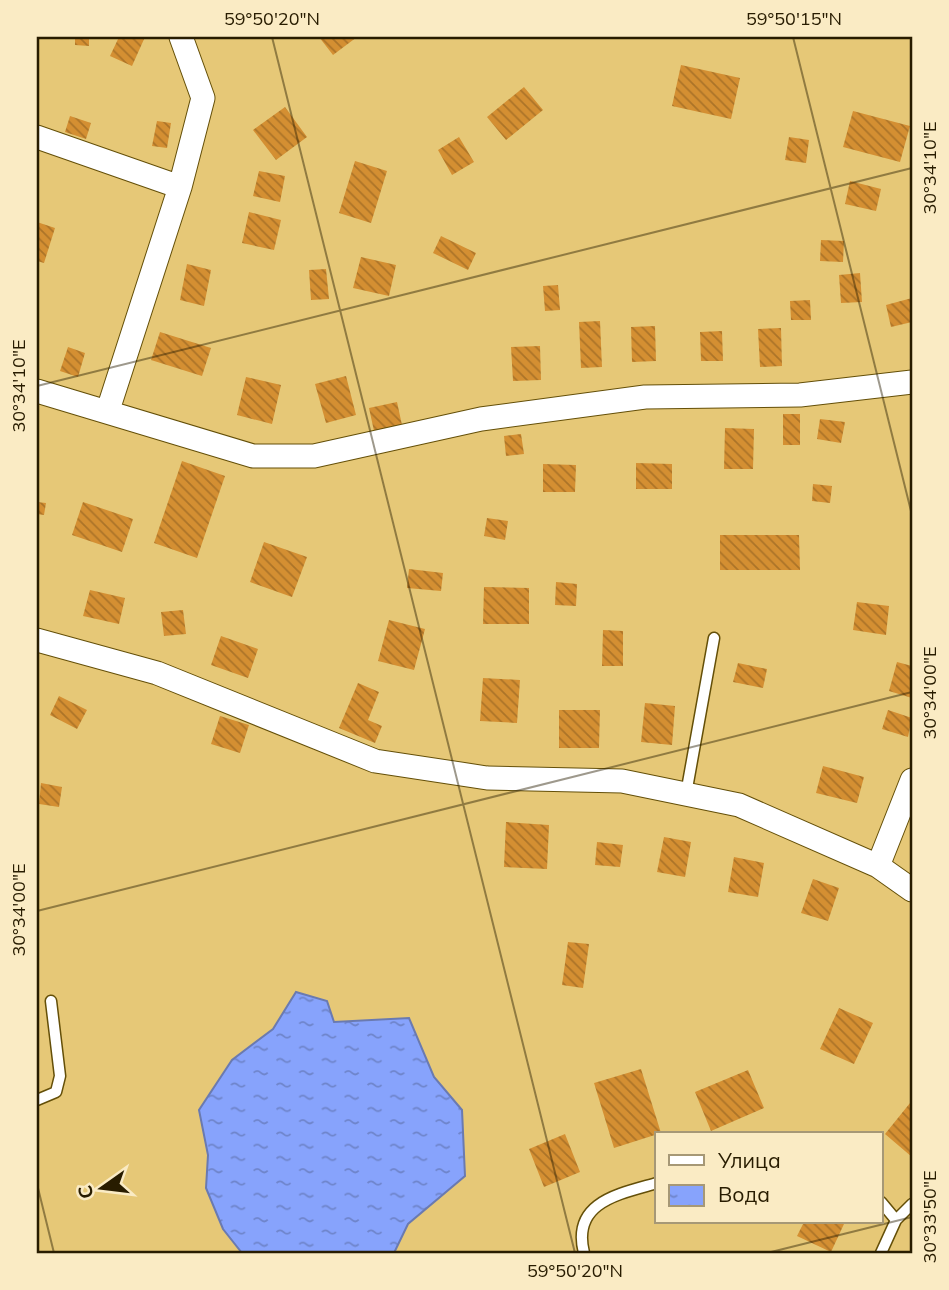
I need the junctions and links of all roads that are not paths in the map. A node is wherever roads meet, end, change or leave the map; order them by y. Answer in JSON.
{"nodes":[{"id":1,"x":181,"y":37,"type":"edge"},
{"id":2,"x":37,"y":137,"type":"edge"},
{"id":3,"x":180,"y":187,"type":"junction"},
{"id":4,"x":912,"y":382,"type":"edge"},
{"id":5,"x":37,"y":391,"type":"edge"},
{"id":6,"x":108,"y":410,"type":"junction"},
{"id":7,"x":714,"y":638,"type":"dead end"},
{"id":8,"x":37,"y":640,"type":"edge"},
{"id":9,"x":912,"y":780,"type":"edge"},
{"id":10,"x":686,"y":794,"type":"junction"},
{"id":11,"x":878,"y":866,"type":"junction"},
{"id":12,"x":912,"y":890,"type":"edge"},
{"id":13,"x":51,"y":1001,"type":"dead end"},
{"id":14,"x":37,"y":1100,"type":"edge"},
{"id":15,"x":655,"y":1184,"type":"edge"},
{"id":16,"x":883,"y":1204,"type":"edge"},
{"id":17,"x":912,"y":1204,"type":"edge"},
{"id":18,"x":896,"y":1220,"type":"junction"},
{"id":19,"x":584,"y":1253,"type":"edge"},
{"id":20,"x":881,"y":1253,"type":"edge"}],
"edges":[{"from":1,"to":3,"type":"street"},
{"from":2,"to":3,"type":"street"},
{"from":3,"to":6,"type":"street"},
{"from":4,"to":6,"type":"street"},
{"from":5,"to":6,"type":"street"},
{"from":7,"to":10,"type":"lane"},
{"from":8,"to":10,"type":"street"},
{"from":9,"to":11,"type":"street"},
{"from":10,"to":11,"type":"street"},
{"from":11,"to":12,"type":"street"},
{"from":13,"to":14,"type":"lane"},
{"from":15,"to":19,"type":"lane"},
{"from":16,"to":18,"type":"lane"},
{"from":17,"to":18,"type":"lane"},
{"from":18,"to":20,"type":"lane"}]}
